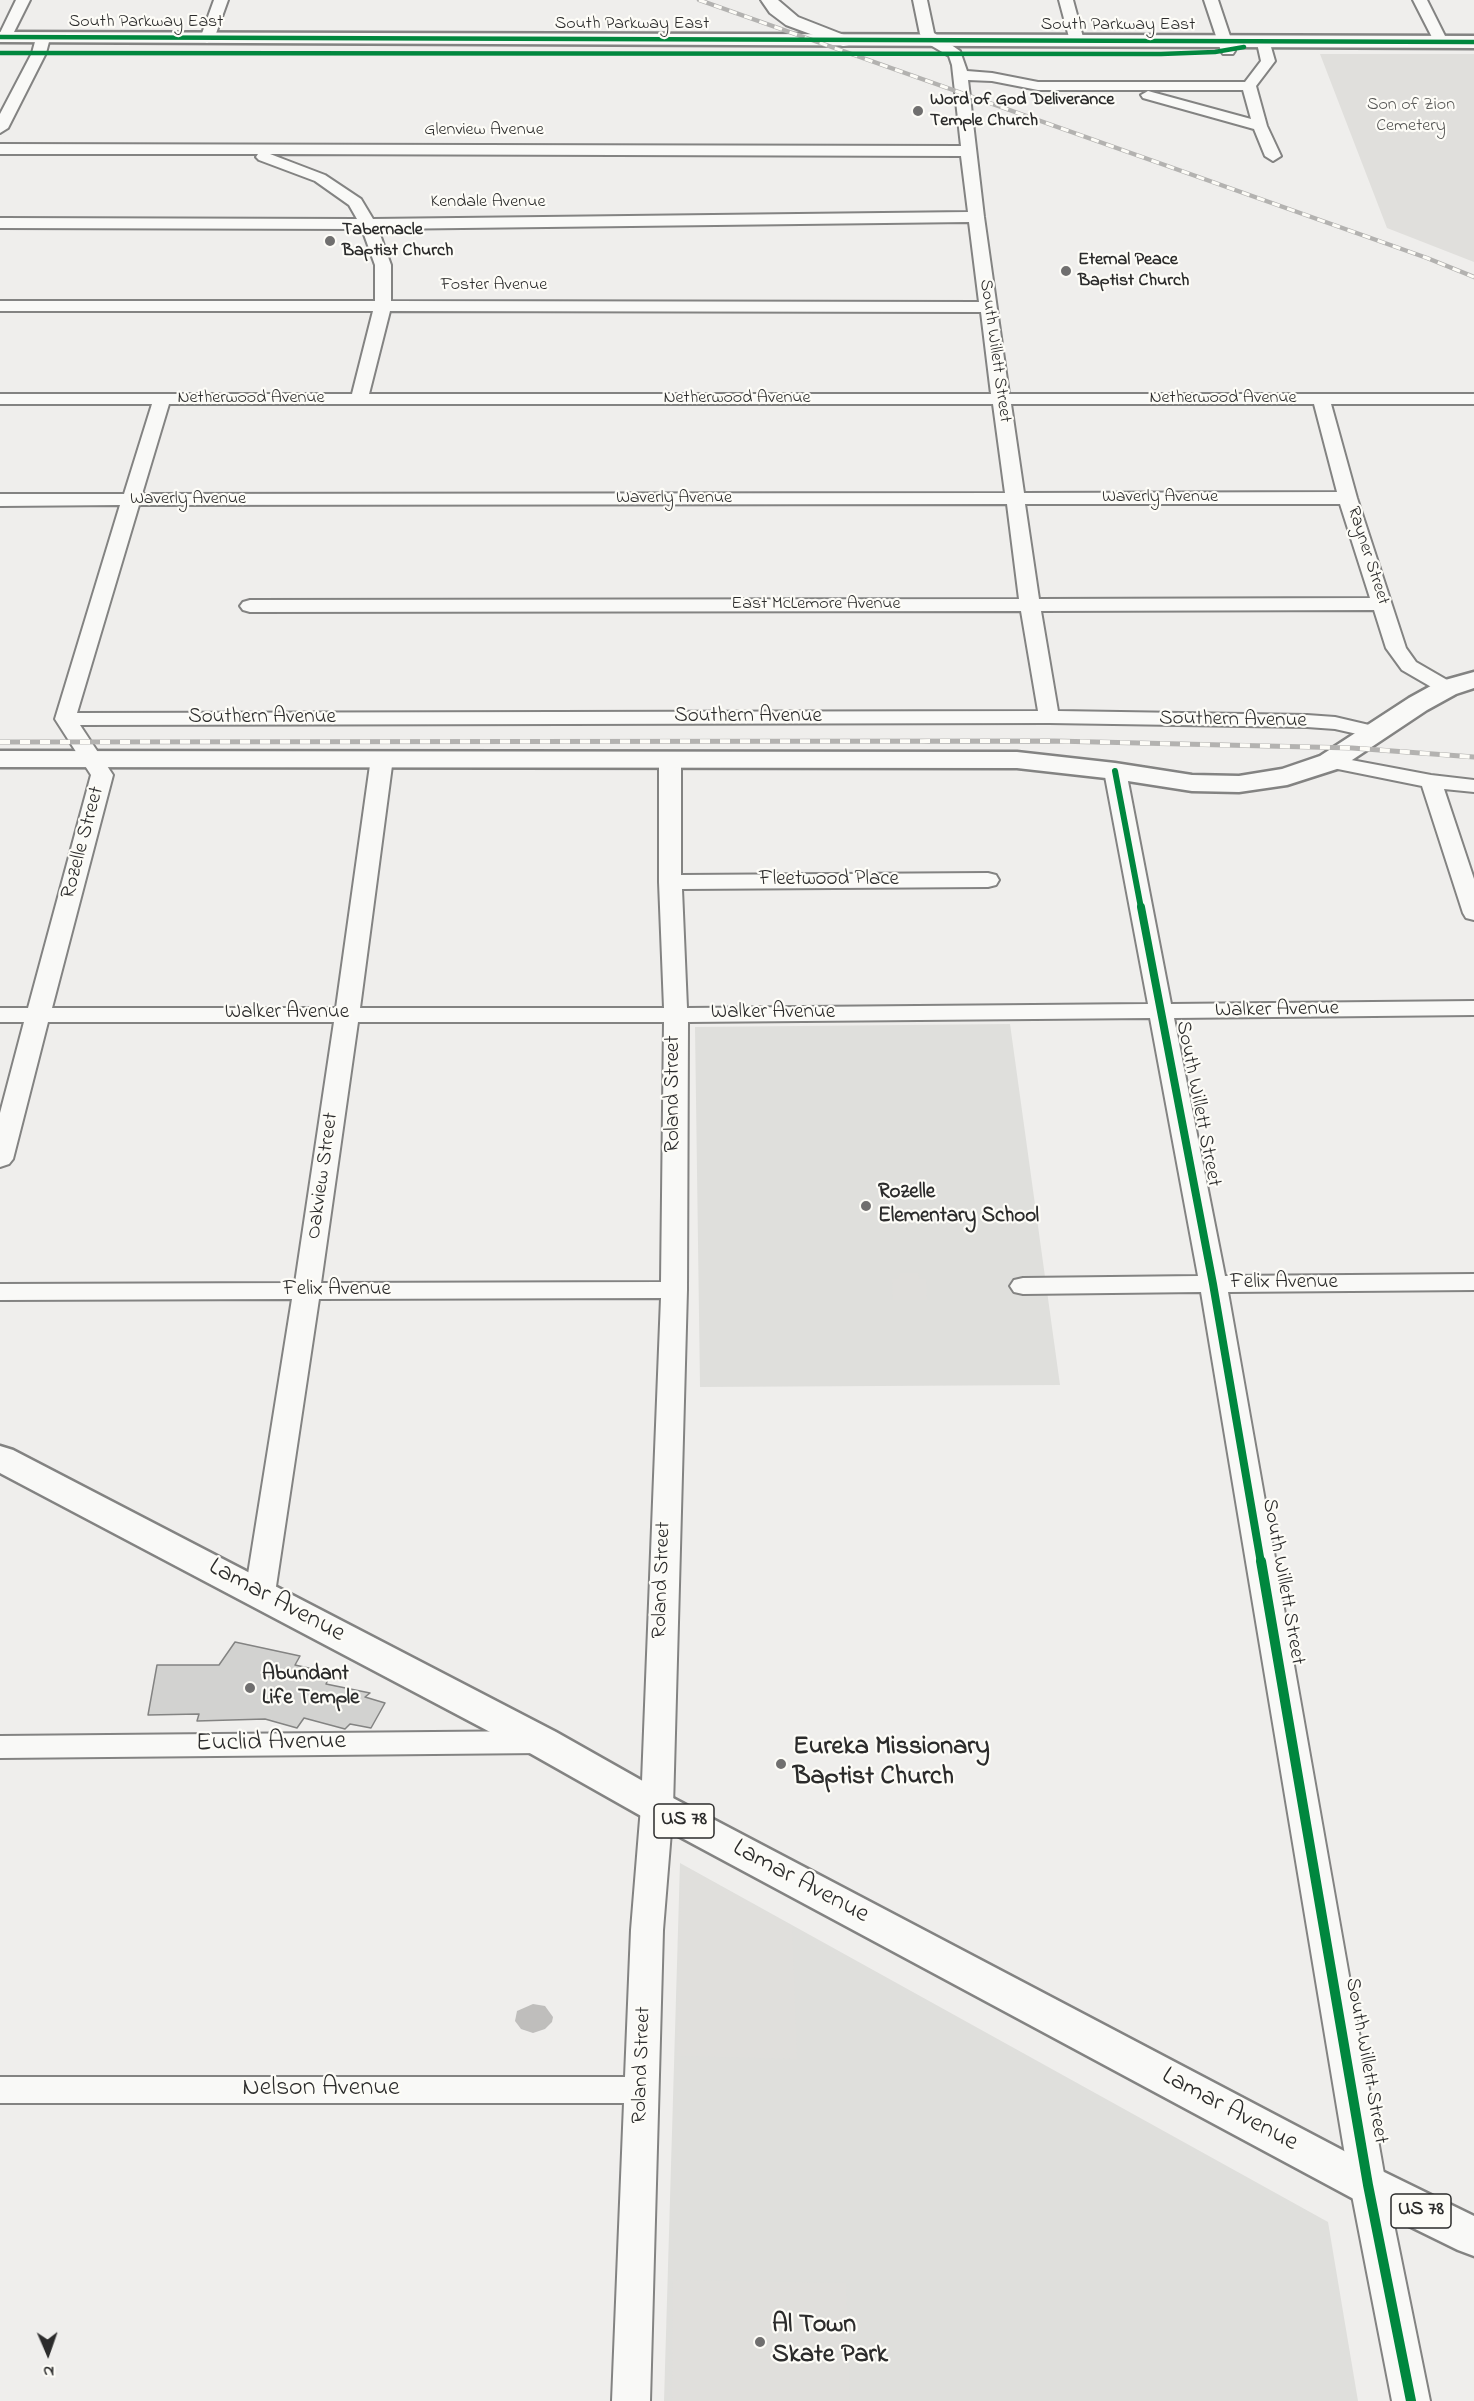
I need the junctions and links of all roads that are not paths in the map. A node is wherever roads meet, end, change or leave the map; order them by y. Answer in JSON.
{"nodes":[{"id":1,"x":22,"y":0,"type":"edge"},
{"id":2,"x":221,"y":0,"type":"edge"},
{"id":3,"x":769,"y":0,"type":"edge"},
{"id":4,"x":920,"y":0,"type":"edge"},
{"id":5,"x":1066,"y":0,"type":"edge"},
{"id":6,"x":1211,"y":0,"type":"edge"},
{"id":7,"x":1420,"y":0,"type":"edge"},
{"id":8,"x":207,"y":39,"type":"junction"},
{"id":9,"x":932,"y":40,"type":"junction"},
{"id":10,"x":843,"y":41,"type":"junction"},
{"id":11,"x":1077,"y":41,"type":"junction"},
{"id":12,"x":2,"y":42,"type":"edge"},
{"id":13,"x":1441,"y":42,"type":"junction"},
{"id":14,"x":1474,"y":42,"type":"edge"},
{"id":15,"x":1264,"y":43,"type":"junction"},
{"id":16,"x":41,"y":45,"type":"junction"},
{"id":17,"x":1226,"y":46,"type":"junction"},
{"id":18,"x":956,"y":54,"type":"junction"},
{"id":19,"x":960,"y":75,"type":"junction"},
{"id":20,"x":1114,"y":86,"type":"junction"},
{"id":21,"x":1249,"y":86,"type":"junction"},
{"id":22,"x":1260,"y":126,"type":"junction"},
{"id":23,"x":0,"y":128,"type":"edge"},
{"id":24,"x":0,"y":149,"type":"edge"},
{"id":25,"x":245,"y":151,"type":"junction"},
{"id":26,"x":968,"y":151,"type":"junction"},
{"id":27,"x":1273,"y":156,"type":"dead end"},
{"id":28,"x":976,"y":217,"type":"junction"},
{"id":29,"x":0,"y":223,"type":"edge"},
{"id":30,"x":368,"y":224,"type":"junction"},
{"id":31,"x":0,"y":306,"type":"edge"},
{"id":32,"x":383,"y":306,"type":"junction"},
{"id":33,"x":988,"y":307,"type":"junction"},
{"id":34,"x":0,"y":399,"type":"edge"},
{"id":35,"x":162,"y":399,"type":"junction"},
{"id":36,"x":359,"y":399,"type":"junction"},
{"id":37,"x":1000,"y":399,"type":"junction"},
{"id":38,"x":1321,"y":399,"type":"junction"},
{"id":39,"x":1474,"y":399,"type":"edge"},
{"id":40,"x":1348,"y":498,"type":"junction"},
{"id":41,"x":1016,"y":499,"type":"junction"},
{"id":42,"x":0,"y":500,"type":"edge"},
{"id":43,"x":131,"y":500,"type":"junction"},
{"id":44,"x":1030,"y":604,"type":"junction"},
{"id":45,"x":1382,"y":604,"type":"junction"},
{"id":46,"x":250,"y":606,"type":"dead end"},
{"id":47,"x":1474,"y":680,"type":"edge"},
{"id":48,"x":1448,"y":688,"type":"junction"},
{"id":49,"x":1048,"y":717,"type":"junction"},
{"id":50,"x":65,"y":719,"type":"junction"},
{"id":51,"x":1375,"y":732,"type":"junction"},
{"id":52,"x":382,"y":758,"type":"junction"},
{"id":53,"x":0,"y":759,"type":"edge"},
{"id":54,"x":92,"y":759,"type":"junction"},
{"id":55,"x":670,"y":759,"type":"junction"},
{"id":56,"x":1330,"y":762,"type":"junction"},
{"id":57,"x":1115,"y":771,"type":"junction"},
{"id":58,"x":1431,"y":781,"type":"junction"},
{"id":59,"x":1474,"y":786,"type":"edge"},
{"id":60,"x":988,"y":880,"type":"dead end"},
{"id":61,"x":670,"y":882,"type":"junction"},
{"id":62,"x":1474,"y":913,"type":"edge"},
{"id":63,"x":1474,"y":1008,"type":"edge"},
{"id":64,"x":1161,"y":1012,"type":"junction"},
{"id":65,"x":348,"y":1014,"type":"junction"},
{"id":66,"x":0,"y":1015,"type":"edge"},
{"id":67,"x":38,"y":1015,"type":"junction"},
{"id":68,"x":676,"y":1015,"type":"junction"},
{"id":69,"x":0,"y":1159,"type":"edge"},
{"id":70,"x":1474,"y":1282,"type":"edge"},
{"id":71,"x":1213,"y":1284,"type":"junction"},
{"id":72,"x":1023,"y":1286,"type":"dead end"},
{"id":73,"x":674,"y":1290,"type":"junction"},
{"id":74,"x":0,"y":1292,"type":"edge"},
{"id":75,"x":308,"y":1292,"type":"junction"},
{"id":76,"x":0,"y":1458,"type":"edge"},
{"id":77,"x":260,"y":1593,"type":"junction"},
{"id":78,"x":542,"y":1742,"type":"junction"},
{"id":79,"x":0,"y":1747,"type":"edge"},
{"id":80,"x":657,"y":1807,"type":"junction"},
{"id":81,"x":0,"y":2090,"type":"edge"},
{"id":82,"x":643,"y":2090,"type":"junction"},
{"id":83,"x":1368,"y":2185,"type":"junction"},
{"id":84,"x":1474,"y":2237,"type":"edge"},
{"id":85,"x":631,"y":2401,"type":"edge"},
{"id":86,"x":1411,"y":2401,"type":"edge"}],
"edges":[{"from":1,"to":12,"type":"street"},
{"from":2,"to":8,"type":"street"},
{"from":3,"to":10,"type":"street"},
{"from":4,"to":9,"type":"street"},
{"from":5,"to":11,"type":"street"},
{"from":6,"to":17,"type":"street"},
{"from":7,"to":13,"type":"street"},
{"from":8,"to":10,"type":"main road","name":"South Parkway East"},
{"from":8,"to":16,"type":"main road","name":"South Parkway East"},
{"from":9,"to":10,"type":"main road","name":"South Parkway East"},
{"from":9,"to":11,"type":"main road","name":"South Parkway East"},
{"from":9,"to":18,"type":"street"},
{"from":11,"to":17,"type":"main road","name":"South Parkway East"},
{"from":12,"to":16,"type":"main road","name":"South Parkway East"},
{"from":13,"to":14,"type":"main road","name":"South Parkway East"},
{"from":13,"to":15,"type":"main road","name":"South Parkway East"},
{"from":15,"to":17,"type":"main road","name":"South Parkway East"},
{"from":15,"to":21,"type":"street"},
{"from":16,"to":18,"type":"main road","name":"South Parkway East"},
{"from":16,"to":23,"type":"street"},
{"from":17,"to":18,"type":"main road","name":"South Parkway East"},
{"from":18,"to":19,"type":"street","name":"South Willett Street"},
{"from":19,"to":20,"type":"street"},
{"from":19,"to":26,"type":"street","name":"South Willett Street"},
{"from":20,"to":21,"type":"street"},
{"from":20,"to":22,"type":"street"},
{"from":21,"to":22,"type":"street"},
{"from":22,"to":27,"type":"street"},
{"from":24,"to":25,"type":"street","name":"Glenview Avenue"},
{"from":25,"to":26,"type":"street","name":"Glenview Avenue"},
{"from":25,"to":30,"type":"street"},
{"from":26,"to":28,"type":"street","name":"South Willett Street"},
{"from":28,"to":30,"type":"street","name":"Kendale Avenue"},
{"from":28,"to":33,"type":"street","name":"South Willett Street"},
{"from":29,"to":30,"type":"street","name":"Kendale Avenue"},
{"from":30,"to":32,"type":"street"},
{"from":31,"to":32,"type":"street","name":"Foster Avenue"},
{"from":32,"to":33,"type":"street","name":"Foster Avenue"},
{"from":32,"to":36,"type":"street"},
{"from":33,"to":37,"type":"street","name":"South Willett Street"},
{"from":34,"to":35,"type":"street","name":"Netherwood Avenue"},
{"from":35,"to":36,"type":"street","name":"Netherwood Avenue"},
{"from":35,"to":43,"type":"street"},
{"from":36,"to":37,"type":"street","name":"Netherwood Avenue"},
{"from":37,"to":38,"type":"street","name":"Netherwood Avenue"},
{"from":37,"to":41,"type":"street","name":"South Willett Street"},
{"from":38,"to":39,"type":"street","name":"Netherwood Avenue"},
{"from":38,"to":40,"type":"street","name":"Rayner Street"},
{"from":40,"to":41,"type":"street","name":"Waverly Avenue"},
{"from":40,"to":45,"type":"street","name":"Rayner Street"},
{"from":41,"to":43,"type":"street","name":"Waverly Avenue"},
{"from":41,"to":44,"type":"street","name":"South Willett Street"},
{"from":42,"to":43,"type":"street","name":"Waverly Avenue"},
{"from":43,"to":50,"type":"street"},
{"from":44,"to":45,"type":"street","name":"East McLemore Avenue"},
{"from":44,"to":46,"type":"street","name":"East McLemore Avenue"},
{"from":44,"to":49,"type":"street","name":"South Willett Street"},
{"from":45,"to":48,"type":"street","name":"Rayner Street"},
{"from":47,"to":48,"type":"main road"},
{"from":48,"to":51,"type":"main road"},
{"from":49,"to":50,"type":"street","name":"Southern Avenue"},
{"from":49,"to":51,"type":"street","name":"Southern Avenue"},
{"from":50,"to":54,"type":"street","name":"Rozelle Street"},
{"from":51,"to":56,"type":"main road","name":"Southern Avenue"},
{"from":52,"to":54,"type":"main road","name":"Southern Avenue"},
{"from":52,"to":55,"type":"main road","name":"Southern Avenue"},
{"from":52,"to":65,"type":"street","name":"Oakview Street"},
{"from":53,"to":54,"type":"main road","name":"Southern Avenue"},
{"from":54,"to":67,"type":"street","name":"Rozelle Street"},
{"from":55,"to":57,"type":"main road","name":"Southern Avenue"},
{"from":55,"to":61,"type":"street","name":"Roland Street"},
{"from":56,"to":57,"type":"main road","name":"Southern Avenue"},
{"from":56,"to":58,"type":"street","name":"Southern Avenue"},
{"from":57,"to":64,"type":"street","name":"South Willett Street"},
{"from":58,"to":59,"type":"street","name":"Southern Avenue"},
{"from":58,"to":62,"type":"street"},
{"from":60,"to":61,"type":"street","name":"Fleetwood Place"},
{"from":61,"to":68,"type":"street","name":"Roland Street"},
{"from":63,"to":64,"type":"street","name":"Walker Avenue"},
{"from":64,"to":68,"type":"street","name":"Walker Avenue"},
{"from":64,"to":71,"type":"street","name":"South Willett Street"},
{"from":65,"to":67,"type":"street","name":"Walker Avenue"},
{"from":65,"to":68,"type":"street","name":"Walker Avenue"},
{"from":65,"to":75,"type":"street","name":"Oakview Street"},
{"from":66,"to":67,"type":"street","name":"Walker Avenue"},
{"from":67,"to":69,"type":"street","name":"Rozelle Street"},
{"from":68,"to":73,"type":"street","name":"Roland Street"},
{"from":70,"to":71,"type":"street","name":"Felix Avenue"},
{"from":71,"to":72,"type":"street","name":"Felix Avenue"},
{"from":71,"to":83,"type":"street","name":"South Willett Street"},
{"from":73,"to":75,"type":"street","name":"Felix Avenue"},
{"from":73,"to":80,"type":"street","name":"Roland Street"},
{"from":74,"to":75,"type":"street","name":"Felix Avenue"},
{"from":75,"to":77,"type":"street","name":"Oakview Street"},
{"from":76,"to":77,"type":"main road","name":"Lamar Avenue","number":"US 78"},
{"from":77,"to":78,"type":"main road","name":"Lamar Avenue","number":"US 78"},
{"from":78,"to":79,"type":"street","name":"Euclid Avenue"},
{"from":78,"to":80,"type":"main road","name":"Lamar Avenue","number":"US 78"},
{"from":80,"to":82,"type":"street","name":"Roland Street"},
{"from":80,"to":83,"type":"main road","name":"Lamar Avenue","number":"US 78"},
{"from":81,"to":82,"type":"street","name":"Nelson Avenue"},
{"from":82,"to":85,"type":"street","name":"Roland Street"},
{"from":83,"to":84,"type":"main road","name":"Lamar Avenue","number":"US 78"},
{"from":83,"to":86,"type":"street","name":"South Willett Street"}]}
